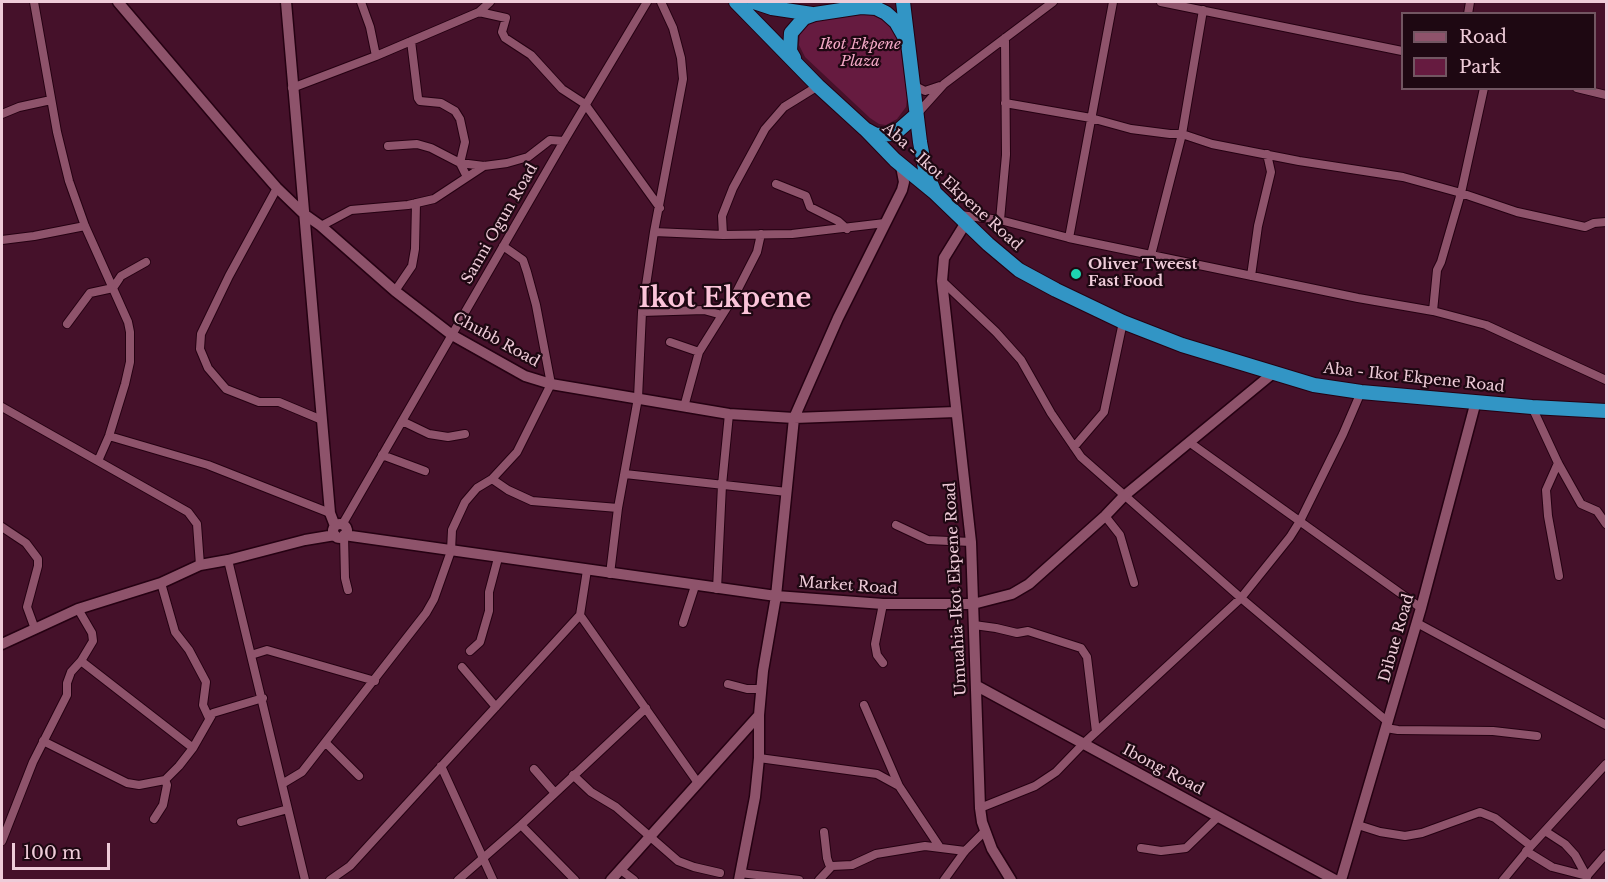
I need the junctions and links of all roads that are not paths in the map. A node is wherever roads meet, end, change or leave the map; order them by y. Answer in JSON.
{"nodes":[{"id":1,"x":34,"y":2,"type":"edge"},
{"id":2,"x":118,"y":2,"type":"edge"},
{"id":3,"x":286,"y":2,"type":"edge"},
{"id":4,"x":361,"y":2,"type":"edge"},
{"id":5,"x":490,"y":2,"type":"edge"},
{"id":6,"x":647,"y":2,"type":"edge"},
{"id":7,"x":661,"y":2,"type":"edge"},
{"id":8,"x":736,"y":2,"type":"edge"},
{"id":9,"x":754,"y":2,"type":"edge"},
{"id":10,"x":864,"y":2,"type":"edge"},
{"id":11,"x":903,"y":2,"type":"edge"},
{"id":12,"x":1053,"y":2,"type":"edge"},
{"id":13,"x":1113,"y":2,"type":"edge"},
{"id":14,"x":1161,"y":2,"type":"edge"},
{"id":15,"x":848,"y":8,"type":"junction"},
{"id":16,"x":1203,"y":10,"type":"junction"},
{"id":17,"x":479,"y":12,"type":"junction"},
{"id":18,"x":815,"y":14,"type":"junction"},
{"id":19,"x":1005,"y":38,"type":"junction"},
{"id":20,"x":411,"y":41,"type":"junction"},
{"id":21,"x":908,"y":47,"type":"junction"},
{"id":22,"x":1401,"y":51,"type":"edge"},
{"id":23,"x":376,"y":57,"type":"junction"},
{"id":24,"x":796,"y":62,"type":"junction"},
{"id":25,"x":911,"y":83,"type":"junction"},
{"id":26,"x":944,"y":84,"type":"junction"},
{"id":27,"x":818,"y":86,"type":"junction"},
{"id":28,"x":292,"y":88,"type":"junction"},
{"id":29,"x":1484,"y":90,"type":"edge"},
{"id":30,"x":1585,"y":90,"type":"edge"},
{"id":31,"x":1606,"y":95,"type":"edge"},
{"id":32,"x":51,"y":100,"type":"junction"},
{"id":33,"x":1005,"y":103,"type":"junction"},
{"id":34,"x":585,"y":104,"type":"junction"},
{"id":35,"x":2,"y":114,"type":"edge"},
{"id":36,"x":916,"y":115,"type":"junction"},
{"id":37,"x":1090,"y":118,"type":"junction"},
{"id":38,"x":865,"y":129,"type":"junction"},
{"id":39,"x":1182,"y":134,"type":"junction"},
{"id":40,"x":564,"y":141,"type":"junction"},
{"id":41,"x":388,"y":146,"type":"dead end"},
{"id":42,"x":1267,"y":154,"type":"junction"},
{"id":43,"x":460,"y":163,"type":"junction"},
{"id":44,"x":484,"y":166,"type":"junction"},
{"id":45,"x":901,"y":166,"type":"junction"},
{"id":46,"x":467,"y":177,"type":"junction"},
{"id":47,"x":776,"y":184,"type":"dead end"},
{"id":48,"x":277,"y":188,"type":"junction"},
{"id":49,"x":934,"y":192,"type":"junction"},
{"id":50,"x":1461,"y":193,"type":"junction"},
{"id":51,"x":416,"y":203,"type":"junction"},
{"id":52,"x":660,"y":208,"type":"junction"},
{"id":53,"x":304,"y":214,"type":"junction"},
{"id":54,"x":962,"y":219,"type":"junction"},
{"id":55,"x":1000,"y":220,"type":"junction"},
{"id":56,"x":1606,"y":222,"type":"edge"},
{"id":57,"x":885,"y":223,"type":"junction"},
{"id":58,"x":85,"y":226,"type":"junction"},
{"id":59,"x":321,"y":226,"type":"junction"},
{"id":60,"x":847,"y":229,"type":"junction"},
{"id":61,"x":654,"y":232,"type":"junction"},
{"id":62,"x":761,"y":234,"type":"junction"},
{"id":63,"x":723,"y":235,"type":"junction"},
{"id":64,"x":1069,"y":238,"type":"junction"},
{"id":65,"x":2,"y":240,"type":"edge"},
{"id":66,"x":503,"y":246,"type":"junction"},
{"id":67,"x":1151,"y":255,"type":"junction"},
{"id":68,"x":146,"y":262,"type":"dead end"},
{"id":69,"x":1251,"y":276,"type":"junction"},
{"id":70,"x":942,"y":281,"type":"junction"},
{"id":71,"x":113,"y":288,"type":"junction"},
{"id":72,"x":395,"y":291,"type":"junction"},
{"id":73,"x":1433,"y":311,"type":"junction"},
{"id":74,"x":642,"y":312,"type":"junction"},
{"id":75,"x":722,"y":315,"type":"junction"},
{"id":76,"x":1123,"y":322,"type":"junction"},
{"id":77,"x":67,"y":324,"type":"dead end"},
{"id":78,"x":452,"y":335,"type":"junction"},
{"id":79,"x":670,"y":342,"type":"dead end"},
{"id":80,"x":699,"y":352,"type":"junction"},
{"id":81,"x":1272,"y":374,"type":"junction"},
{"id":82,"x":1606,"y":380,"type":"edge"},
{"id":83,"x":551,"y":384,"type":"junction"},
{"id":84,"x":1361,"y":392,"type":"junction"},
{"id":85,"x":639,"y":398,"type":"junction"},
{"id":86,"x":1476,"y":401,"type":"junction"},
{"id":87,"x":2,"y":407,"type":"edge"},
{"id":88,"x":684,"y":407,"type":"junction"},
{"id":89,"x":1532,"y":407,"type":"junction"},
{"id":90,"x":1606,"y":411,"type":"edge"},
{"id":91,"x":957,"y":412,"type":"junction"},
{"id":92,"x":729,"y":414,"type":"junction"},
{"id":93,"x":794,"y":418,"type":"junction"},
{"id":94,"x":322,"y":420,"type":"junction"},
{"id":95,"x":402,"y":421,"type":"junction"},
{"id":96,"x":465,"y":434,"type":"dead end"},
{"id":97,"x":109,"y":436,"type":"junction"},
{"id":98,"x":1190,"y":442,"type":"junction"},
{"id":99,"x":1074,"y":447,"type":"junction"},
{"id":100,"x":382,"y":456,"type":"junction"},
{"id":101,"x":98,"y":461,"type":"junction"},
{"id":102,"x":1558,"y":463,"type":"junction"},
{"id":103,"x":425,"y":471,"type":"dead end"},
{"id":104,"x":625,"y":474,"type":"junction"},
{"id":105,"x":492,"y":479,"type":"junction"},
{"id":106,"x":722,"y":485,"type":"junction"},
{"id":107,"x":787,"y":492,"type":"junction"},
{"id":108,"x":1124,"y":496,"type":"junction"},
{"id":109,"x":618,"y":508,"type":"junction"},
{"id":110,"x":330,"y":513,"type":"junction"},
{"id":111,"x":1105,"y":516,"type":"junction"},
{"id":112,"x":1300,"y":521,"type":"junction"},
{"id":113,"x":1606,"y":524,"type":"edge"},
{"id":114,"x":896,"y":525,"type":"dead end"},
{"id":115,"x":2,"y":527,"type":"edge"},
{"id":116,"x":339,"y":530,"type":"junction"},
{"id":117,"x":971,"y":542,"type":"junction"},
{"id":118,"x":451,"y":551,"type":"junction"},
{"id":119,"x":498,"y":558,"type":"junction"},
{"id":120,"x":228,"y":560,"type":"junction"},
{"id":121,"x":200,"y":565,"type":"junction"},
{"id":122,"x":587,"y":570,"type":"junction"},
{"id":123,"x":610,"y":574,"type":"junction"},
{"id":124,"x":1559,"y":576,"type":"dead end"},
{"id":125,"x":161,"y":583,"type":"junction"},
{"id":126,"x":1134,"y":583,"type":"dead end"},
{"id":127,"x":695,"y":586,"type":"junction"},
{"id":128,"x":717,"y":589,"type":"junction"},
{"id":129,"x":348,"y":590,"type":"dead end"},
{"id":130,"x":776,"y":596,"type":"junction"},
{"id":131,"x":1241,"y":598,"type":"junction"},
{"id":132,"x":883,"y":604,"type":"junction"},
{"id":133,"x":973,"y":604,"type":"junction"},
{"id":134,"x":1421,"y":608,"type":"junction"},
{"id":135,"x":78,"y":609,"type":"junction"},
{"id":136,"x":579,"y":615,"type":"junction"},
{"id":137,"x":683,"y":623,"type":"dead end"},
{"id":138,"x":1417,"y":623,"type":"junction"},
{"id":139,"x":974,"y":625,"type":"junction"},
{"id":140,"x":35,"y":629,"type":"junction"},
{"id":141,"x":3,"y":642,"type":"edge"},
{"id":142,"x":470,"y":651,"type":"dead end"},
{"id":143,"x":251,"y":655,"type":"junction"},
{"id":144,"x":81,"y":661,"type":"junction"},
{"id":145,"x":883,"y":663,"type":"dead end"},
{"id":146,"x":462,"y":667,"type":"dead end"},
{"id":147,"x":375,"y":681,"type":"junction"},
{"id":148,"x":728,"y":684,"type":"dead end"},
{"id":149,"x":977,"y":686,"type":"junction"},
{"id":150,"x":761,"y":689,"type":"junction"},
{"id":151,"x":263,"y":698,"type":"junction"},
{"id":152,"x":864,"y":705,"type":"dead end"},
{"id":153,"x":496,"y":707,"type":"junction"},
{"id":154,"x":646,"y":708,"type":"junction"},
{"id":155,"x":759,"y":715,"type":"junction"},
{"id":156,"x":209,"y":718,"type":"junction"},
{"id":157,"x":1387,"y":725,"type":"junction"},
{"id":158,"x":1606,"y":725,"type":"edge"},
{"id":159,"x":1096,"y":732,"type":"junction"},
{"id":160,"x":1538,"y":736,"type":"dead end"},
{"id":161,"x":43,"y":741,"type":"junction"},
{"id":162,"x":326,"y":743,"type":"junction"},
{"id":163,"x":1083,"y":744,"type":"junction"},
{"id":164,"x":194,"y":748,"type":"junction"},
{"id":165,"x":759,"y":758,"type":"junction"},
{"id":166,"x":1606,"y":764,"type":"edge"},
{"id":167,"x":441,"y":766,"type":"junction"},
{"id":168,"x":534,"y":769,"type":"dead end"},
{"id":169,"x":892,"y":771,"type":"junction"},
{"id":170,"x":573,"y":775,"type":"junction"},
{"id":171,"x":358,"y":776,"type":"dead end"},
{"id":172,"x":885,"y":778,"type":"junction"},
{"id":173,"x":165,"y":780,"type":"junction"},
{"id":174,"x":698,"y":783,"type":"junction"},
{"id":175,"x":282,"y":784,"type":"junction"},
{"id":176,"x":899,"y":786,"type":"junction"},
{"id":177,"x":555,"y":793,"type":"junction"},
{"id":178,"x":980,"y":808,"type":"junction"},
{"id":179,"x":288,"y":809,"type":"junction"},
{"id":180,"x":1218,"y":817,"type":"junction"},
{"id":181,"x":154,"y":819,"type":"dead end"},
{"id":182,"x":241,"y":822,"type":"dead end"},
{"id":183,"x":521,"y":825,"type":"junction"},
{"id":184,"x":1358,"y":825,"type":"junction"},
{"id":185,"x":985,"y":831,"type":"junction"},
{"id":186,"x":1545,"y":831,"type":"junction"},
{"id":187,"x":824,"y":832,"type":"dead end"},
{"id":188,"x":651,"y":836,"type":"junction"},
{"id":189,"x":2,"y":841,"type":"edge"},
{"id":190,"x":939,"y":846,"type":"junction"},
{"id":191,"x":1141,"y":848,"type":"dead end"},
{"id":192,"x":1528,"y":849,"type":"junction"},
{"id":193,"x":964,"y":851,"type":"junction"},
{"id":194,"x":1606,"y":854,"type":"edge"},
{"id":195,"x":484,"y":858,"type":"junction"},
{"id":196,"x":832,"y":866,"type":"junction"},
{"id":197,"x":621,"y":870,"type":"junction"},
{"id":198,"x":720,"y":873,"type":"dead end"},
{"id":199,"x":740,"y":877,"type":"edge"},
{"id":200,"x":1588,"y":878,"type":"edge"},
{"id":201,"x":305,"y":880,"type":"edge"},
{"id":202,"x":330,"y":880,"type":"edge"},
{"id":203,"x":458,"y":880,"type":"edge"},
{"id":204,"x":493,"y":880,"type":"edge"},
{"id":205,"x":575,"y":880,"type":"edge"},
{"id":206,"x":610,"y":880,"type":"edge"},
{"id":207,"x":634,"y":880,"type":"edge"},
{"id":208,"x":799,"y":880,"type":"edge"},
{"id":209,"x":819,"y":880,"type":"edge"},
{"id":210,"x":944,"y":880,"type":"edge"},
{"id":211,"x":1011,"y":880,"type":"edge"},
{"id":212,"x":1335,"y":880,"type":"edge"},
{"id":213,"x":1341,"y":880,"type":"edge"},
{"id":214,"x":1503,"y":880,"type":"edge"}],
"edges":[{"from":1,"to":32,"type":"street"},
{"from":2,"to":48,"type":"main road","name":"Chubb Road"},
{"from":3,"to":28,"type":"main road"},
{"from":4,"to":23,"type":"street"},
{"from":5,"to":17,"type":"street"},
{"from":6,"to":34,"type":"street","name":"Sanni Ogun Road"},
{"from":7,"to":52,"type":"street"},
{"from":8,"to":24,"type":"highway","name":"Aba - Ikot Ekpene Road"},
{"from":9,"to":18,"type":"highway"},
{"from":10,"to":15,"type":"highway"},
{"from":11,"to":21,"type":"highway"},
{"from":12,"to":19,"type":"street"},
{"from":13,"to":37,"type":"street"},
{"from":14,"to":16,"type":"street"},
{"from":15,"to":18,"type":"highway"},
{"from":15,"to":21,"type":"highway"},
{"from":16,"to":22,"type":"street"},
{"from":16,"to":39,"type":"street"},
{"from":17,"to":20,"type":"street"},
{"from":17,"to":34,"type":"street"},
{"from":18,"to":24,"type":"highway"},
{"from":19,"to":26,"type":"street"},
{"from":19,"to":33,"type":"street"},
{"from":20,"to":23,"type":"street"},
{"from":20,"to":43,"type":"street"},
{"from":21,"to":25,"type":"highway"},
{"from":23,"to":28,"type":"street"},
{"from":24,"to":27,"type":"highway","name":"Aba - Ikot Ekpene Road"},
{"from":25,"to":26,"type":"street"},
{"from":25,"to":36,"type":"highway"},
{"from":26,"to":36,"type":"street"},
{"from":27,"to":38,"type":"highway","name":"Aba - Ikot Ekpene Road"},
{"from":27,"to":63,"type":"street"},
{"from":28,"to":53,"type":"main road"},
{"from":29,"to":50,"type":"street"},
{"from":30,"to":31,"type":"street"},
{"from":32,"to":35,"type":"street"},
{"from":32,"to":58,"type":"street"},
{"from":33,"to":37,"type":"street"},
{"from":33,"to":55,"type":"street"},
{"from":34,"to":40,"type":"street","name":"Sanni Ogun Road"},
{"from":34,"to":52,"type":"street"},
{"from":36,"to":38,"type":"highway"},
{"from":36,"to":49,"type":"highway"},
{"from":37,"to":39,"type":"street"},
{"from":37,"to":64,"type":"street"},
{"from":38,"to":45,"type":"highway","name":"Aba - Ikot Ekpene Road"},
{"from":39,"to":42,"type":"street"},
{"from":39,"to":67,"type":"street"},
{"from":40,"to":44,"type":"street"},
{"from":40,"to":66,"type":"street","name":"Sanni Ogun Road"},
{"from":41,"to":43,"type":"street"},
{"from":42,"to":50,"type":"street"},
{"from":42,"to":69,"type":"street"},
{"from":43,"to":44,"type":"street"},
{"from":43,"to":46,"type":"street"},
{"from":44,"to":46,"type":"street"},
{"from":45,"to":49,"type":"highway","name":"Aba - Ikot Ekpene Road"},
{"from":45,"to":57,"type":"main road"},
{"from":46,"to":51,"type":"street"},
{"from":47,"to":60,"type":"street"},
{"from":48,"to":53,"type":"main road","name":"Chubb Road"},
{"from":48,"to":94,"type":"street"},
{"from":49,"to":54,"type":"highway","name":"Aba - Ikot Ekpene Road"},
{"from":50,"to":56,"type":"street"},
{"from":50,"to":73,"type":"street"},
{"from":51,"to":59,"type":"street"},
{"from":51,"to":72,"type":"street"},
{"from":52,"to":61,"type":"street"},
{"from":53,"to":59,"type":"main road","name":"Chubb Road"},
{"from":53,"to":94,"type":"main road"},
{"from":54,"to":55,"type":"street"},
{"from":54,"to":70,"type":"main road","name":"Umuahia-Ikot Ekpene Road"},
{"from":54,"to":76,"type":"highway","name":"Aba - Ikot Ekpene Road"},
{"from":55,"to":64,"type":"street"},
{"from":57,"to":60,"type":"street"},
{"from":57,"to":93,"type":"main road"},
{"from":58,"to":65,"type":"street"},
{"from":58,"to":71,"type":"street"},
{"from":59,"to":72,"type":"main road","name":"Chubb Road"},
{"from":60,"to":62,"type":"street"},
{"from":61,"to":63,"type":"street"},
{"from":61,"to":74,"type":"street"},
{"from":62,"to":63,"type":"street"},
{"from":62,"to":75,"type":"street"},
{"from":64,"to":67,"type":"street"},
{"from":66,"to":78,"type":"street","name":"Sanni Ogun Road"},
{"from":66,"to":83,"type":"street"},
{"from":67,"to":69,"type":"street"},
{"from":68,"to":71,"type":"street"},
{"from":69,"to":73,"type":"street"},
{"from":70,"to":91,"type":"main road","name":"Umuahia-Ikot Ekpene Road"},
{"from":70,"to":99,"type":"street"},
{"from":71,"to":77,"type":"street"},
{"from":71,"to":97,"type":"street"},
{"from":72,"to":78,"type":"main road","name":"Chubb Road"},
{"from":73,"to":82,"type":"street"},
{"from":74,"to":75,"type":"street"},
{"from":74,"to":85,"type":"street"},
{"from":75,"to":80,"type":"street"},
{"from":76,"to":81,"type":"highway","name":"Aba - Ikot Ekpene Road"},
{"from":76,"to":99,"type":"street"},
{"from":78,"to":83,"type":"main road","name":"Chubb Road"},
{"from":78,"to":95,"type":"street","name":"Sanni Ogun Road"},
{"from":79,"to":80,"type":"street"},
{"from":80,"to":88,"type":"street"},
{"from":81,"to":84,"type":"highway","name":"Aba - Ikot Ekpene Road"},
{"from":81,"to":98,"type":"main road","name":"Market Road"},
{"from":83,"to":85,"type":"main road","name":"Chubb Road"},
{"from":83,"to":105,"type":"street"},
{"from":84,"to":86,"type":"highway","name":"Aba - Ikot Ekpene Road"},
{"from":84,"to":112,"type":"street"},
{"from":85,"to":88,"type":"main road","name":"Chubb Road"},
{"from":85,"to":104,"type":"street"},
{"from":86,"to":89,"type":"highway","name":"Aba - Ikot Ekpene Road"},
{"from":86,"to":134,"type":"main road","name":"Dibue Road"},
{"from":87,"to":101,"type":"street"},
{"from":88,"to":92,"type":"main road","name":"Chubb Road"},
{"from":89,"to":90,"type":"highway","name":"Aba - Ikot Ekpene Road"},
{"from":89,"to":102,"type":"street"},
{"from":91,"to":93,"type":"main road","name":"Chubb Road"},
{"from":91,"to":117,"type":"main road","name":"Umuahia-Ikot Ekpene Road"},
{"from":92,"to":93,"type":"main road","name":"Chubb Road"},
{"from":92,"to":106,"type":"street"},
{"from":93,"to":107,"type":"main road"},
{"from":94,"to":110,"type":"main road"},
{"from":95,"to":96,"type":"street"},
{"from":95,"to":100,"type":"street","name":"Sanni Ogun Road"},
{"from":97,"to":101,"type":"street"},
{"from":97,"to":110,"type":"street"},
{"from":98,"to":108,"type":"main road","name":"Market Road"},
{"from":98,"to":112,"type":"street"},
{"from":99,"to":108,"type":"street"},
{"from":100,"to":103,"type":"street"},
{"from":100,"to":116,"type":"street","name":"Sanni Ogun Road"},
{"from":101,"to":121,"type":"street"},
{"from":102,"to":113,"type":"street"},
{"from":102,"to":124,"type":"street"},
{"from":104,"to":106,"type":"street"},
{"from":104,"to":109,"type":"street"},
{"from":105,"to":109,"type":"street"},
{"from":105,"to":118,"type":"street"},
{"from":106,"to":107,"type":"street"},
{"from":106,"to":128,"type":"street"},
{"from":107,"to":130,"type":"main road"},
{"from":108,"to":111,"type":"main road","name":"Market Road"},
{"from":108,"to":131,"type":"street"},
{"from":109,"to":123,"type":"street"},
{"from":110,"to":116,"type":"main road"},
{"from":111,"to":126,"type":"street"},
{"from":111,"to":133,"type":"main road","name":"Market Road"},
{"from":112,"to":131,"type":"street"},
{"from":112,"to":134,"type":"street"},
{"from":114,"to":117,"type":"street"},
{"from":115,"to":140,"type":"street"},
{"from":116,"to":118,"type":"main road","name":"Market Road"},
{"from":116,"to":120,"type":"main road","name":"Market Road"},
{"from":116,"to":129,"type":"street"},
{"from":117,"to":133,"type":"main road","name":"Umuahia-Ikot Ekpene Road"},
{"from":118,"to":119,"type":"main road","name":"Market Road"},
{"from":118,"to":147,"type":"street"},
{"from":119,"to":122,"type":"main road","name":"Market Road"},
{"from":119,"to":142,"type":"street"},
{"from":120,"to":121,"type":"main road","name":"Market Road"},
{"from":120,"to":143,"type":"street"},
{"from":121,"to":125,"type":"main road","name":"Market Road"},
{"from":122,"to":123,"type":"main road","name":"Market Road"},
{"from":122,"to":136,"type":"street"},
{"from":123,"to":127,"type":"main road","name":"Market Road"},
{"from":125,"to":135,"type":"main road","name":"Market Road"},
{"from":125,"to":156,"type":"street"},
{"from":127,"to":128,"type":"main road","name":"Market Road"},
{"from":127,"to":137,"type":"street"},
{"from":128,"to":130,"type":"main road","name":"Market Road"},
{"from":130,"to":132,"type":"main road","name":"Market Road"},
{"from":130,"to":150,"type":"main road"},
{"from":131,"to":157,"type":"street"},
{"from":131,"to":159,"type":"street"},
{"from":132,"to":133,"type":"main road","name":"Market Road"},
{"from":132,"to":145,"type":"street"},
{"from":133,"to":139,"type":"main road","name":"Umuahia-Ikot Ekpene Road"},
{"from":134,"to":138,"type":"main road","name":"Dibue Road"},
{"from":135,"to":140,"type":"main road","name":"Market Road"},
{"from":135,"to":144,"type":"street"},
{"from":136,"to":153,"type":"street"},
{"from":136,"to":154,"type":"street"},
{"from":138,"to":157,"type":"main road","name":"Dibue Road"},
{"from":138,"to":158,"type":"street"},
{"from":139,"to":149,"type":"main road","name":"Umuahia-Ikot Ekpene Road"},
{"from":139,"to":159,"type":"street"},
{"from":140,"to":141,"type":"main road","name":"Market Road"},
{"from":143,"to":147,"type":"street"},
{"from":143,"to":151,"type":"street"},
{"from":144,"to":161,"type":"street"},
{"from":144,"to":164,"type":"street"},
{"from":146,"to":153,"type":"street"},
{"from":147,"to":162,"type":"street"},
{"from":148,"to":150,"type":"street"},
{"from":149,"to":163,"type":"main road","name":"Ibong Road"},
{"from":149,"to":178,"type":"main road","name":"Umuahia-Ikot Ekpene Road"},
{"from":150,"to":155,"type":"main road"},
{"from":151,"to":156,"type":"street"},
{"from":151,"to":175,"type":"street"},
{"from":152,"to":169,"type":"street"},
{"from":153,"to":167,"type":"street"},
{"from":154,"to":170,"type":"street"},
{"from":154,"to":174,"type":"street"},
{"from":155,"to":165,"type":"main road"},
{"from":155,"to":174,"type":"main road"},
{"from":156,"to":164,"type":"street"},
{"from":157,"to":160,"type":"street"},
{"from":157,"to":184,"type":"main road","name":"Dibue Road"},
{"from":159,"to":163,"type":"street"},
{"from":161,"to":173,"type":"street"},
{"from":161,"to":189,"type":"street"},
{"from":162,"to":171,"type":"street"},
{"from":162,"to":175,"type":"street"},
{"from":163,"to":178,"type":"street"},
{"from":163,"to":180,"type":"main road","name":"Ibong Road"},
{"from":164,"to":173,"type":"street"},
{"from":165,"to":172,"type":"street"},
{"from":165,"to":199,"type":"main road"},
{"from":166,"to":186,"type":"street"},
{"from":167,"to":195,"type":"street"},
{"from":167,"to":202,"type":"street"},
{"from":168,"to":177,"type":"street"},
{"from":169,"to":172,"type":"street"},
{"from":169,"to":176,"type":"street"},
{"from":170,"to":177,"type":"street"},
{"from":170,"to":188,"type":"street"},
{"from":172,"to":176,"type":"street"},
{"from":173,"to":181,"type":"street"},
{"from":174,"to":188,"type":"main road"},
{"from":175,"to":179,"type":"street"},
{"from":176,"to":190,"type":"street"},
{"from":177,"to":183,"type":"street"},
{"from":178,"to":185,"type":"main road","name":"Umuahia-Ikot Ekpene Road"},
{"from":179,"to":182,"type":"street"},
{"from":179,"to":201,"type":"street"},
{"from":180,"to":191,"type":"street"},
{"from":180,"to":212,"type":"main road","name":"Ibong Road"},
{"from":183,"to":195,"type":"street"},
{"from":183,"to":205,"type":"street"},
{"from":184,"to":192,"type":"street"},
{"from":184,"to":213,"type":"main road","name":"Dibue Road"},
{"from":185,"to":193,"type":"street"},
{"from":185,"to":211,"type":"main road","name":"Umuahia-Ikot Ekpene Road"},
{"from":186,"to":192,"type":"street"},
{"from":186,"to":200,"type":"street"},
{"from":187,"to":196,"type":"street"},
{"from":188,"to":197,"type":"main road"},
{"from":188,"to":198,"type":"street"},
{"from":190,"to":193,"type":"street"},
{"from":190,"to":196,"type":"street"},
{"from":192,"to":200,"type":"street"},
{"from":192,"to":214,"type":"street"},
{"from":193,"to":210,"type":"street"},
{"from":194,"to":200,"type":"street"},
{"from":195,"to":203,"type":"street"},
{"from":195,"to":204,"type":"street"},
{"from":196,"to":209,"type":"street"},
{"from":197,"to":206,"type":"main road"},
{"from":197,"to":207,"type":"street"},
{"from":199,"to":208,"type":"street"}]}
